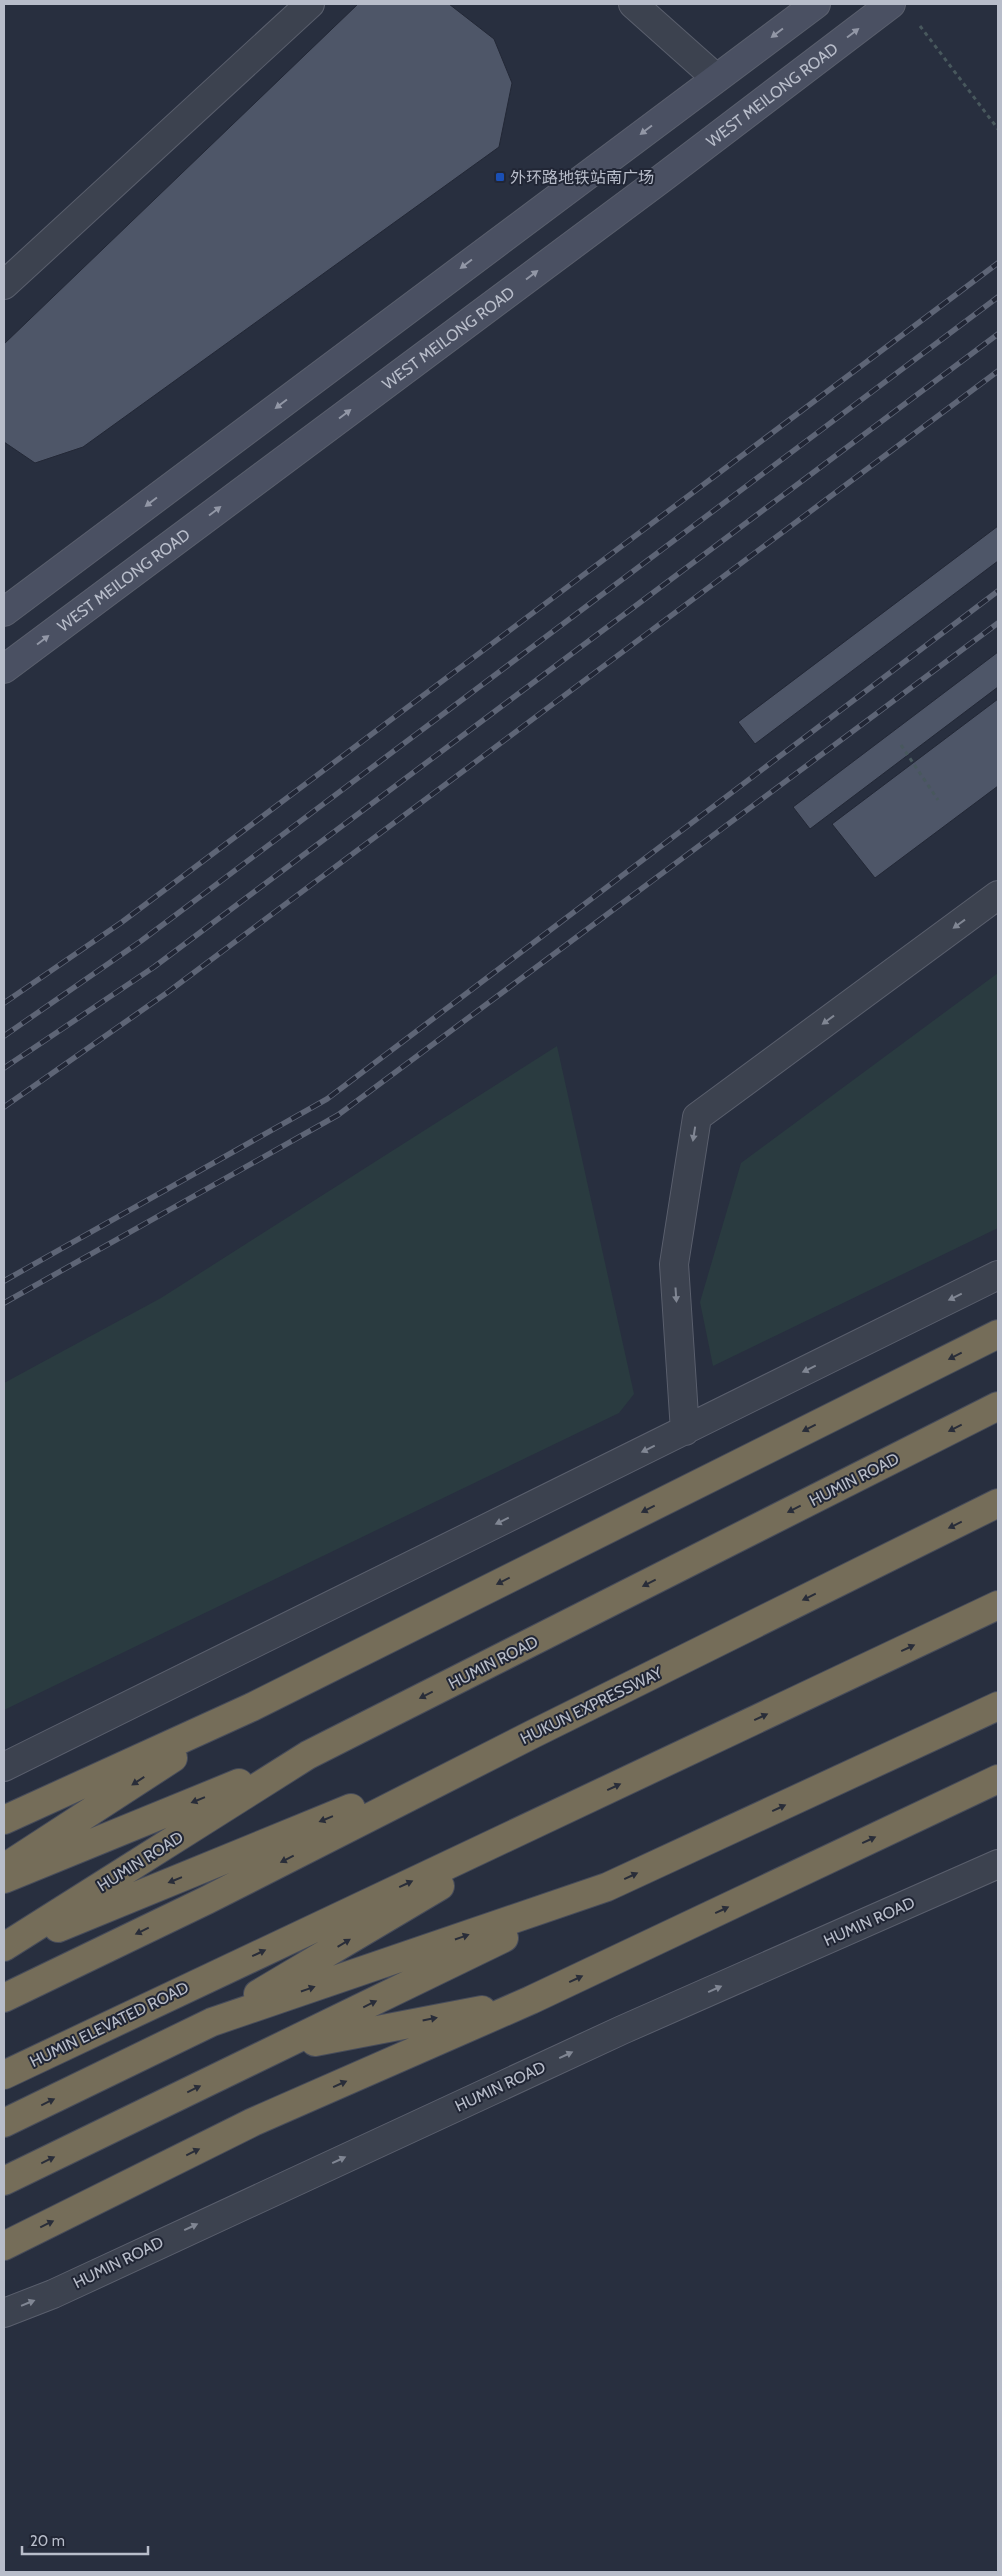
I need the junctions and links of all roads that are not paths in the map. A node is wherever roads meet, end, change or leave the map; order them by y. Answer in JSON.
{"nodes":[{"id":1,"x":310,"y":4,"type":"edge"},
{"id":2,"x":633,"y":4,"type":"edge"},
{"id":3,"x":816,"y":4,"type":"edge"},
{"id":4,"x":891,"y":4,"type":"edge"},
{"id":5,"x":716,"y":78,"type":"junction"},
{"id":6,"x":4,"y":285,"type":"edge"},
{"id":7,"x":4,"y":612,"type":"edge"},
{"id":8,"x":4,"y":669,"type":"edge"},
{"id":9,"x":998,"y":895,"type":"edge"},
{"id":10,"x":998,"y":1275,"type":"edge"},
{"id":11,"x":998,"y":1334,"type":"edge"},
{"id":12,"x":998,"y":1406,"type":"edge"},
{"id":13,"x":685,"y":1431,"type":"junction"},
{"id":14,"x":998,"y":1503,"type":"edge"},
{"id":15,"x":998,"y":1605,"type":"edge"},
{"id":16,"x":998,"y":1706,"type":"edge"},
{"id":17,"x":252,"y":1707,"type":"junction"},
{"id":18,"x":533,"y":1734,"type":"junction"},
{"id":19,"x":308,"y":1755,"type":"junction"},
{"id":20,"x":4,"y":1767,"type":"edge"},
{"id":21,"x":998,"y":1779,"type":"edge"},
{"id":22,"x":570,"y":1808,"type":"junction"},
{"id":23,"x":4,"y":1820,"type":"edge"},
{"id":24,"x":998,"y":1864,"type":"edge"},
{"id":25,"x":4,"y":1868,"type":"edge"},
{"id":26,"x":4,"y":1879,"type":"edge"},
{"id":27,"x":607,"y":1887,"type":"junction"},
{"id":28,"x":4,"y":1949,"type":"edge"},
{"id":29,"x":4,"y":1998,"type":"edge"},
{"id":30,"x":532,"y":2000,"type":"junction"},
{"id":31,"x":212,"y":2022,"type":"junction"},
{"id":32,"x":279,"y":2048,"type":"junction"},
{"id":33,"x":4,"y":2075,"type":"edge"},
{"id":34,"x":4,"y":2123,"type":"edge"},
{"id":35,"x":4,"y":2181,"type":"edge"},
{"id":36,"x":4,"y":2246,"type":"edge"},
{"id":37,"x":4,"y":2313,"type":"edge"}],
"edges":[{"from":1,"to":6,"type":"street"},
{"from":2,"to":5,"type":"street"},
{"from":3,"to":5,"type":"street","one_way":true},
{"from":8,"to":4,"type":"street","name":"WEST MEILONG ROAD","one_way":true},
{"from":5,"to":7,"type":"street","one_way":true},
{"from":9,"to":13,"type":"street","one_way":true},
{"from":10,"to":13,"type":"street","one_way":true},
{"from":11,"to":17,"type":"highway","one_way":true},
{"from":12,"to":19,"type":"highway","name":"HUMIN ROAD","one_way":true},
{"from":13,"to":20,"type":"street","one_way":true},
{"from":14,"to":18,"type":"highway","name":"HUKUN EXPRESSWAY","one_way":true},
{"from":22,"to":15,"type":"highway","one_way":true},
{"from":27,"to":16,"type":"highway","one_way":true},
{"from":17,"to":23,"type":"highway"},
{"from":17,"to":25,"type":"highway","one_way":true},
{"from":18,"to":28,"type":"highway","one_way":true},
{"from":18,"to":29,"type":"highway","name":"HUKUN EXPRESSWAY","one_way":true},
{"from":19,"to":26,"type":"highway","one_way":true},
{"from":19,"to":28,"type":"highway","name":"HUMIN ROAD"},
{"from":30,"to":21,"type":"highway","one_way":true},
{"from":31,"to":22,"type":"highway","one_way":true},
{"from":33,"to":22,"type":"highway","name":"HUMIN ELEVATED ROAD","one_way":true},
{"from":37,"to":24,"type":"street","name":"HUMIN ROAD","one_way":true},
{"from":31,"to":27,"type":"highway","one_way":true},
{"from":32,"to":27,"type":"highway","one_way":true},
{"from":32,"to":30,"type":"highway","one_way":true},
{"from":36,"to":30,"type":"highway","one_way":true},
{"from":34,"to":31,"type":"highway","one_way":true},
{"from":35,"to":32,"type":"highway","one_way":true}]}
